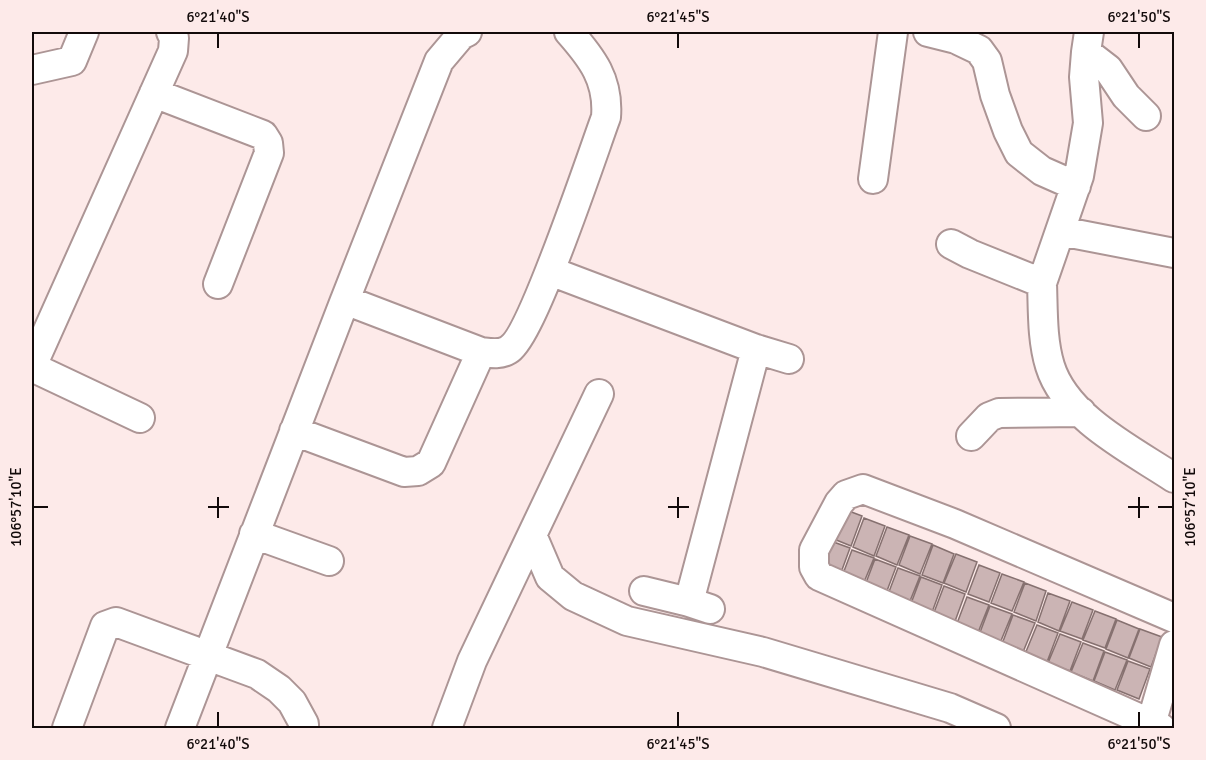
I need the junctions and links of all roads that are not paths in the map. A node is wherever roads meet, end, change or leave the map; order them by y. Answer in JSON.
{"nodes":[{"id":1,"x":84,"y":32,"type":"edge"},
{"id":2,"x":171,"y":32,"type":"edge"},
{"id":3,"x":467,"y":32,"type":"edge"},
{"id":4,"x":569,"y":32,"type":"edge"},
{"id":5,"x":893,"y":32,"type":"edge"},
{"id":6,"x":928,"y":32,"type":"edge"},
{"id":7,"x":1087,"y":42,"type":"edge"},
{"id":8,"x":32,"y":69,"type":"edge"},
{"id":9,"x":154,"y":93,"type":"junction"},
{"id":10,"x":1146,"y":116,"type":"dead end"},
{"id":11,"x":873,"y":179,"type":"dead end"},
{"id":12,"x":1076,"y":186,"type":"junction"},
{"id":13,"x":1060,"y":231,"type":"junction"},
{"id":14,"x":951,"y":244,"type":"dead end"},
{"id":15,"x":1174,"y":253,"type":"edge"},
{"id":16,"x":550,"y":271,"type":"junction"},
{"id":17,"x":218,"y":284,"type":"dead end"},
{"id":18,"x":1042,"y":284,"type":"junction"},
{"id":19,"x":345,"y":300,"type":"junction"},
{"id":20,"x":756,"y":349,"type":"junction"},
{"id":21,"x":481,"y":352,"type":"junction"},
{"id":22,"x":789,"y":359,"type":"dead end"},
{"id":23,"x":32,"y":367,"type":"edge"},
{"id":24,"x":599,"y":394,"type":"dead end"},
{"id":25,"x":1081,"y":412,"type":"junction"},
{"id":26,"x":140,"y":418,"type":"dead end"},
{"id":27,"x":294,"y":431,"type":"junction"},
{"id":28,"x":971,"y":436,"type":"dead end"},
{"id":29,"x":1174,"y":478,"type":"edge"},
{"id":30,"x":254,"y":534,"type":"junction"},
{"id":31,"x":532,"y":535,"type":"junction"},
{"id":32,"x":329,"y":561,"type":"dead end"},
{"id":33,"x":644,"y":591,"type":"dead end"},
{"id":34,"x":1174,"y":618,"type":"edge"},
{"id":35,"x":1174,"y":645,"type":"edge"},
{"id":36,"x":208,"y":655,"type":"junction"},
{"id":37,"x":1153,"y":727,"type":"edge"},
{"id":38,"x":67,"y":729,"type":"edge"},
{"id":39,"x":180,"y":729,"type":"edge"},
{"id":40,"x":304,"y":729,"type":"edge"},
{"id":41,"x":447,"y":729,"type":"edge"},
{"id":42,"x":996,"y":729,"type":"edge"}],
"edges":[{"from":1,"to":8,"type":"street"},
{"from":2,"to":9,"type":"street"},
{"from":3,"to":19,"type":"street"},
{"from":4,"to":16,"type":"street"},
{"from":5,"to":11,"type":"street"},
{"from":6,"to":12,"type":"street"},
{"from":7,"to":10,"type":"street"},
{"from":7,"to":12,"type":"street"},
{"from":9,"to":17,"type":"street"},
{"from":9,"to":23,"type":"street"},
{"from":12,"to":13,"type":"street"},
{"from":13,"to":15,"type":"street"},
{"from":13,"to":18,"type":"street"},
{"from":14,"to":18,"type":"street"},
{"from":16,"to":20,"type":"street"},
{"from":16,"to":21,"type":"street"},
{"from":18,"to":25,"type":"street"},
{"from":19,"to":21,"type":"street"},
{"from":19,"to":27,"type":"street"},
{"from":20,"to":22,"type":"street"},
{"from":20,"to":33,"type":"street"},
{"from":21,"to":27,"type":"street"},
{"from":23,"to":26,"type":"street"},
{"from":24,"to":31,"type":"street"},
{"from":25,"to":28,"type":"street"},
{"from":25,"to":29,"type":"street"},
{"from":27,"to":30,"type":"street"},
{"from":30,"to":32,"type":"street"},
{"from":30,"to":36,"type":"street"},
{"from":31,"to":41,"type":"street"},
{"from":31,"to":42,"type":"street"},
{"from":34,"to":37,"type":"street"},
{"from":35,"to":37,"type":"street"},
{"from":36,"to":38,"type":"street"},
{"from":36,"to":39,"type":"street"},
{"from":36,"to":40,"type":"street"}]}
